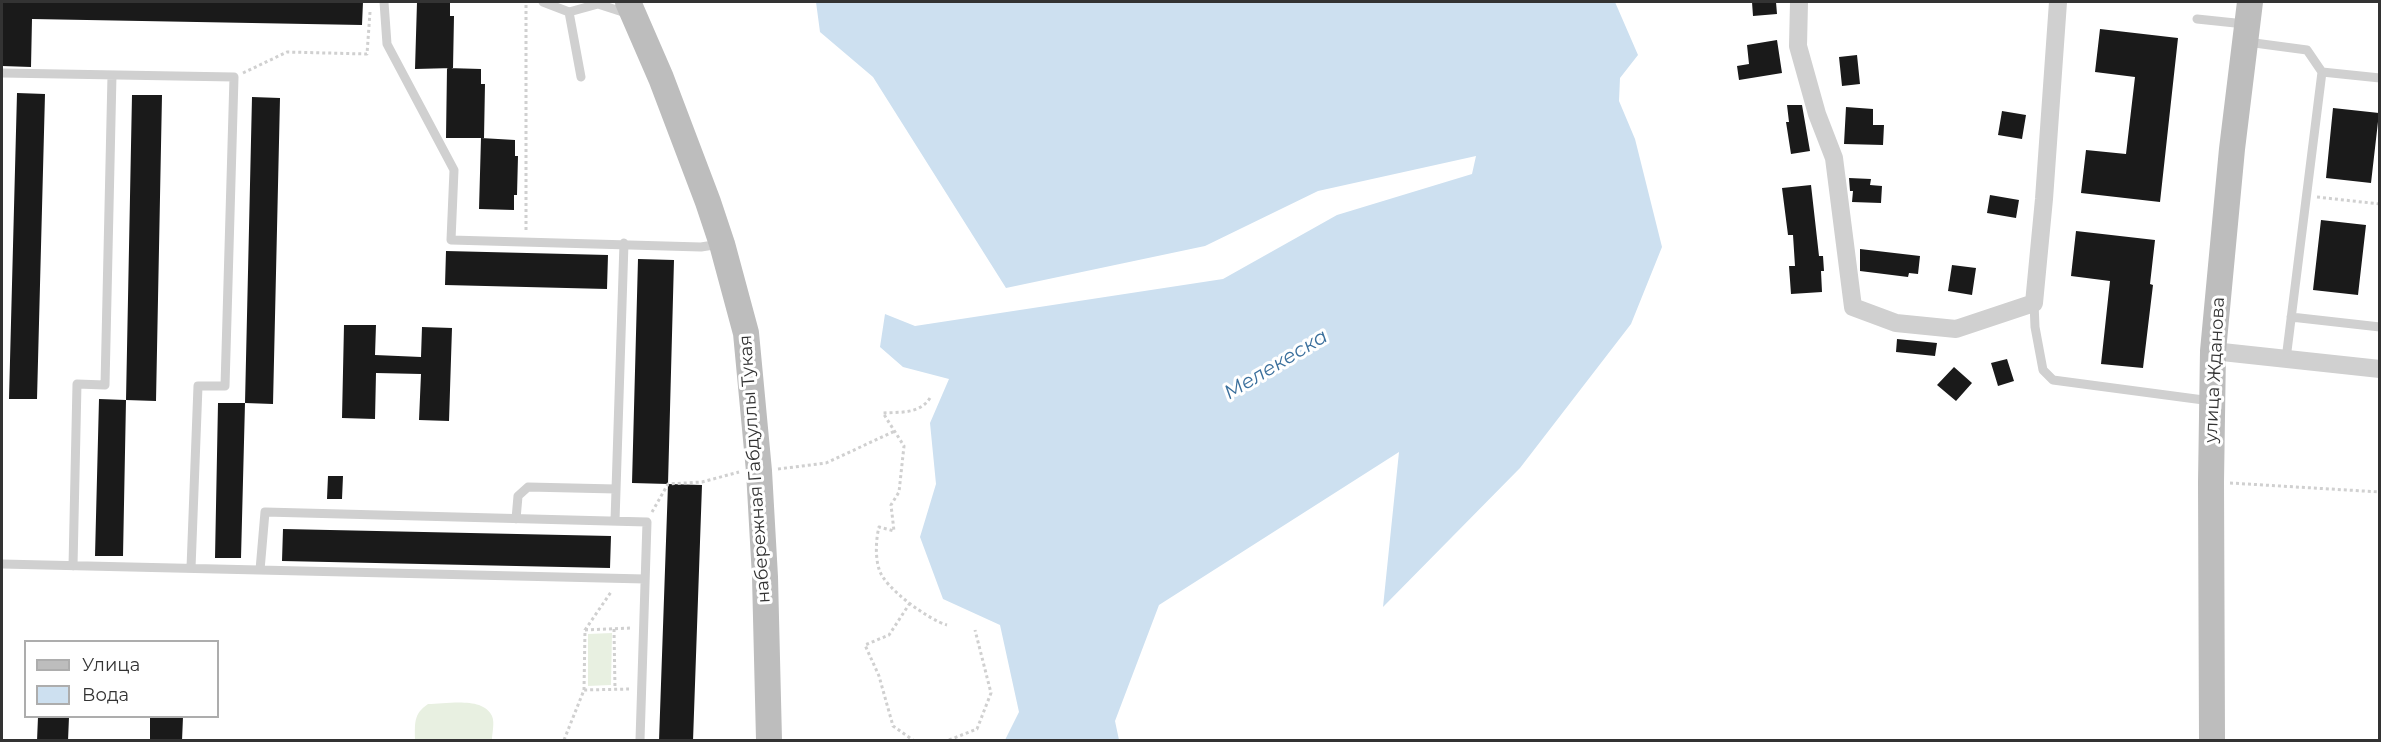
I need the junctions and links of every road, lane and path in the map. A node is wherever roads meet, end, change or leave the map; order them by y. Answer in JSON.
{"nodes":[{"id":1,"x":371,"y":2,"type":"edge"},
{"id":2,"x":384,"y":2,"type":"edge"},
{"id":3,"x":526,"y":2,"type":"edge"},
{"id":4,"x":543,"y":2,"type":"edge"},
{"id":5,"x":1798,"y":2,"type":"edge"},
{"id":6,"x":2058,"y":2,"type":"edge"},
{"id":7,"x":631,"y":8,"type":"edge"},
{"id":8,"x":569,"y":12,"type":"junction"},
{"id":9,"x":2197,"y":19,"type":"dead end"},
{"id":10,"x":2248,"y":22,"type":"edge"},
{"id":11,"x":2322,"y":72,"type":"junction"},
{"id":12,"x":2,"y":73,"type":"edge"},
{"id":13,"x":112,"y":75,"type":"junction"},
{"id":14,"x":234,"y":77,"type":"junction"},
{"id":15,"x":581,"y":77,"type":"dead end"},
{"id":16,"x":2379,"y":78,"type":"edge"},
{"id":17,"x":2306,"y":196,"type":"junction"},
{"id":18,"x":2379,"y":204,"type":"edge"},
{"id":19,"x":526,"y":241,"type":"junction"},
{"id":20,"x":624,"y":243,"type":"junction"},
{"id":21,"x":722,"y":244,"type":"junction"},
{"id":22,"x":2034,"y":303,"type":"junction"},
{"id":23,"x":2291,"y":317,"type":"junction"},
{"id":24,"x":2379,"y":327,"type":"edge"},
{"id":25,"x":2213,"y":351,"type":"junction"},
{"id":26,"x":2286,"y":359,"type":"junction"},
{"id":27,"x":2379,"y":369,"type":"edge"},
{"id":28,"x":930,"y":398,"type":"dead end"},
{"id":29,"x":2212,"y":401,"type":"junction"},
{"id":30,"x":2211,"y":482,"type":"junction"},
{"id":31,"x":616,"y":489,"type":"junction"},
{"id":32,"x":2379,"y":492,"type":"edge"},
{"id":33,"x":516,"y":519,"type":"junction"},
{"id":34,"x":615,"y":521,"type":"junction"},
{"id":35,"x":2,"y":564,"type":"edge"},
{"id":36,"x":73,"y":566,"type":"junction"},
{"id":37,"x":191,"y":568,"type":"junction"},
{"id":38,"x":260,"y":570,"type":"junction"},
{"id":39,"x":620,"y":578,"type":"junction"},
{"id":40,"x":645,"y":579,"type":"junction"},
{"id":41,"x":910,"y":603,"type":"junction"},
{"id":42,"x":947,"y":625,"type":"dead end"},
{"id":43,"x":644,"y":628,"type":"junction"},
{"id":44,"x":614,"y":629,"type":"junction"},
{"id":45,"x":585,"y":630,"type":"junction"},
{"id":46,"x":975,"y":630,"type":"dead end"},
{"id":47,"x":615,"y":689,"type":"junction"},
{"id":48,"x":642,"y":689,"type":"junction"},
{"id":49,"x":584,"y":690,"type":"junction"},
{"id":50,"x":951,"y":740,"type":"edge"},
{"id":51,"x":564,"y":741,"type":"edge"},
{"id":52,"x":640,"y":741,"type":"edge"},
{"id":53,"x":769,"y":741,"type":"edge"},
{"id":54,"x":913,"y":741,"type":"edge"},
{"id":55,"x":2211,"y":741,"type":"edge"}],
"edges":[{"from":1,"to":14,"type":"path"},
{"from":2,"to":19,"type":"lane"},
{"from":3,"to":19,"type":"path"},
{"from":4,"to":8,"type":"lane"},
{"from":5,"to":22,"type":"street"},
{"from":6,"to":22,"type":"street"},
{"from":7,"to":8,"type":"lane"},
{"from":7,"to":21,"type":"main road","name":"набережная Габдуллы Тукая"},
{"from":8,"to":15,"type":"lane"},
{"from":9,"to":10,"type":"lane"},
{"from":10,"to":11,"type":"lane"},
{"from":10,"to":25,"type":"main road","name":"улица Жданова"},
{"from":11,"to":16,"type":"lane"},
{"from":11,"to":17,"type":"lane"},
{"from":12,"to":13,"type":"lane"},
{"from":13,"to":14,"type":"lane"},
{"from":13,"to":36,"type":"lane"},
{"from":14,"to":37,"type":"lane"},
{"from":17,"to":18,"type":"path"},
{"from":17,"to":23,"type":"lane"},
{"from":19,"to":20,"type":"lane"},
{"from":20,"to":21,"type":"lane"},
{"from":20,"to":31,"type":"lane"},
{"from":21,"to":53,"type":"main road","name":"набережная Габдуллы Тукая"},
{"from":22,"to":29,"type":"lane"},
{"from":23,"to":24,"type":"lane"},
{"from":23,"to":26,"type":"lane"},
{"from":25,"to":26,"type":"street"},
{"from":25,"to":29,"type":"main road","name":"улица Жданова"},
{"from":26,"to":27,"type":"street"},
{"from":28,"to":41,"type":"path"},
{"from":29,"to":30,"type":"main road","name":"улица Жданова"},
{"from":30,"to":32,"type":"path"},
{"from":30,"to":55,"type":"main road","name":"улица Жданова"},
{"from":31,"to":33,"type":"lane"},
{"from":31,"to":34,"type":"lane"},
{"from":33,"to":34,"type":"lane"},
{"from":33,"to":38,"type":"lane"},
{"from":34,"to":40,"type":"lane"},
{"from":35,"to":36,"type":"lane"},
{"from":36,"to":37,"type":"lane"},
{"from":37,"to":38,"type":"lane"},
{"from":38,"to":39,"type":"lane"},
{"from":39,"to":40,"type":"lane"},
{"from":39,"to":45,"type":"path"},
{"from":40,"to":43,"type":"lane"},
{"from":41,"to":42,"type":"path"},
{"from":41,"to":54,"type":"path"},
{"from":43,"to":44,"type":"path"},
{"from":43,"to":48,"type":"lane"},
{"from":44,"to":45,"type":"path"},
{"from":44,"to":47,"type":"path"},
{"from":45,"to":49,"type":"path"},
{"from":46,"to":50,"type":"path"},
{"from":47,"to":48,"type":"path"},
{"from":47,"to":49,"type":"path"},
{"from":48,"to":52,"type":"lane"},
{"from":49,"to":51,"type":"path"}]}
